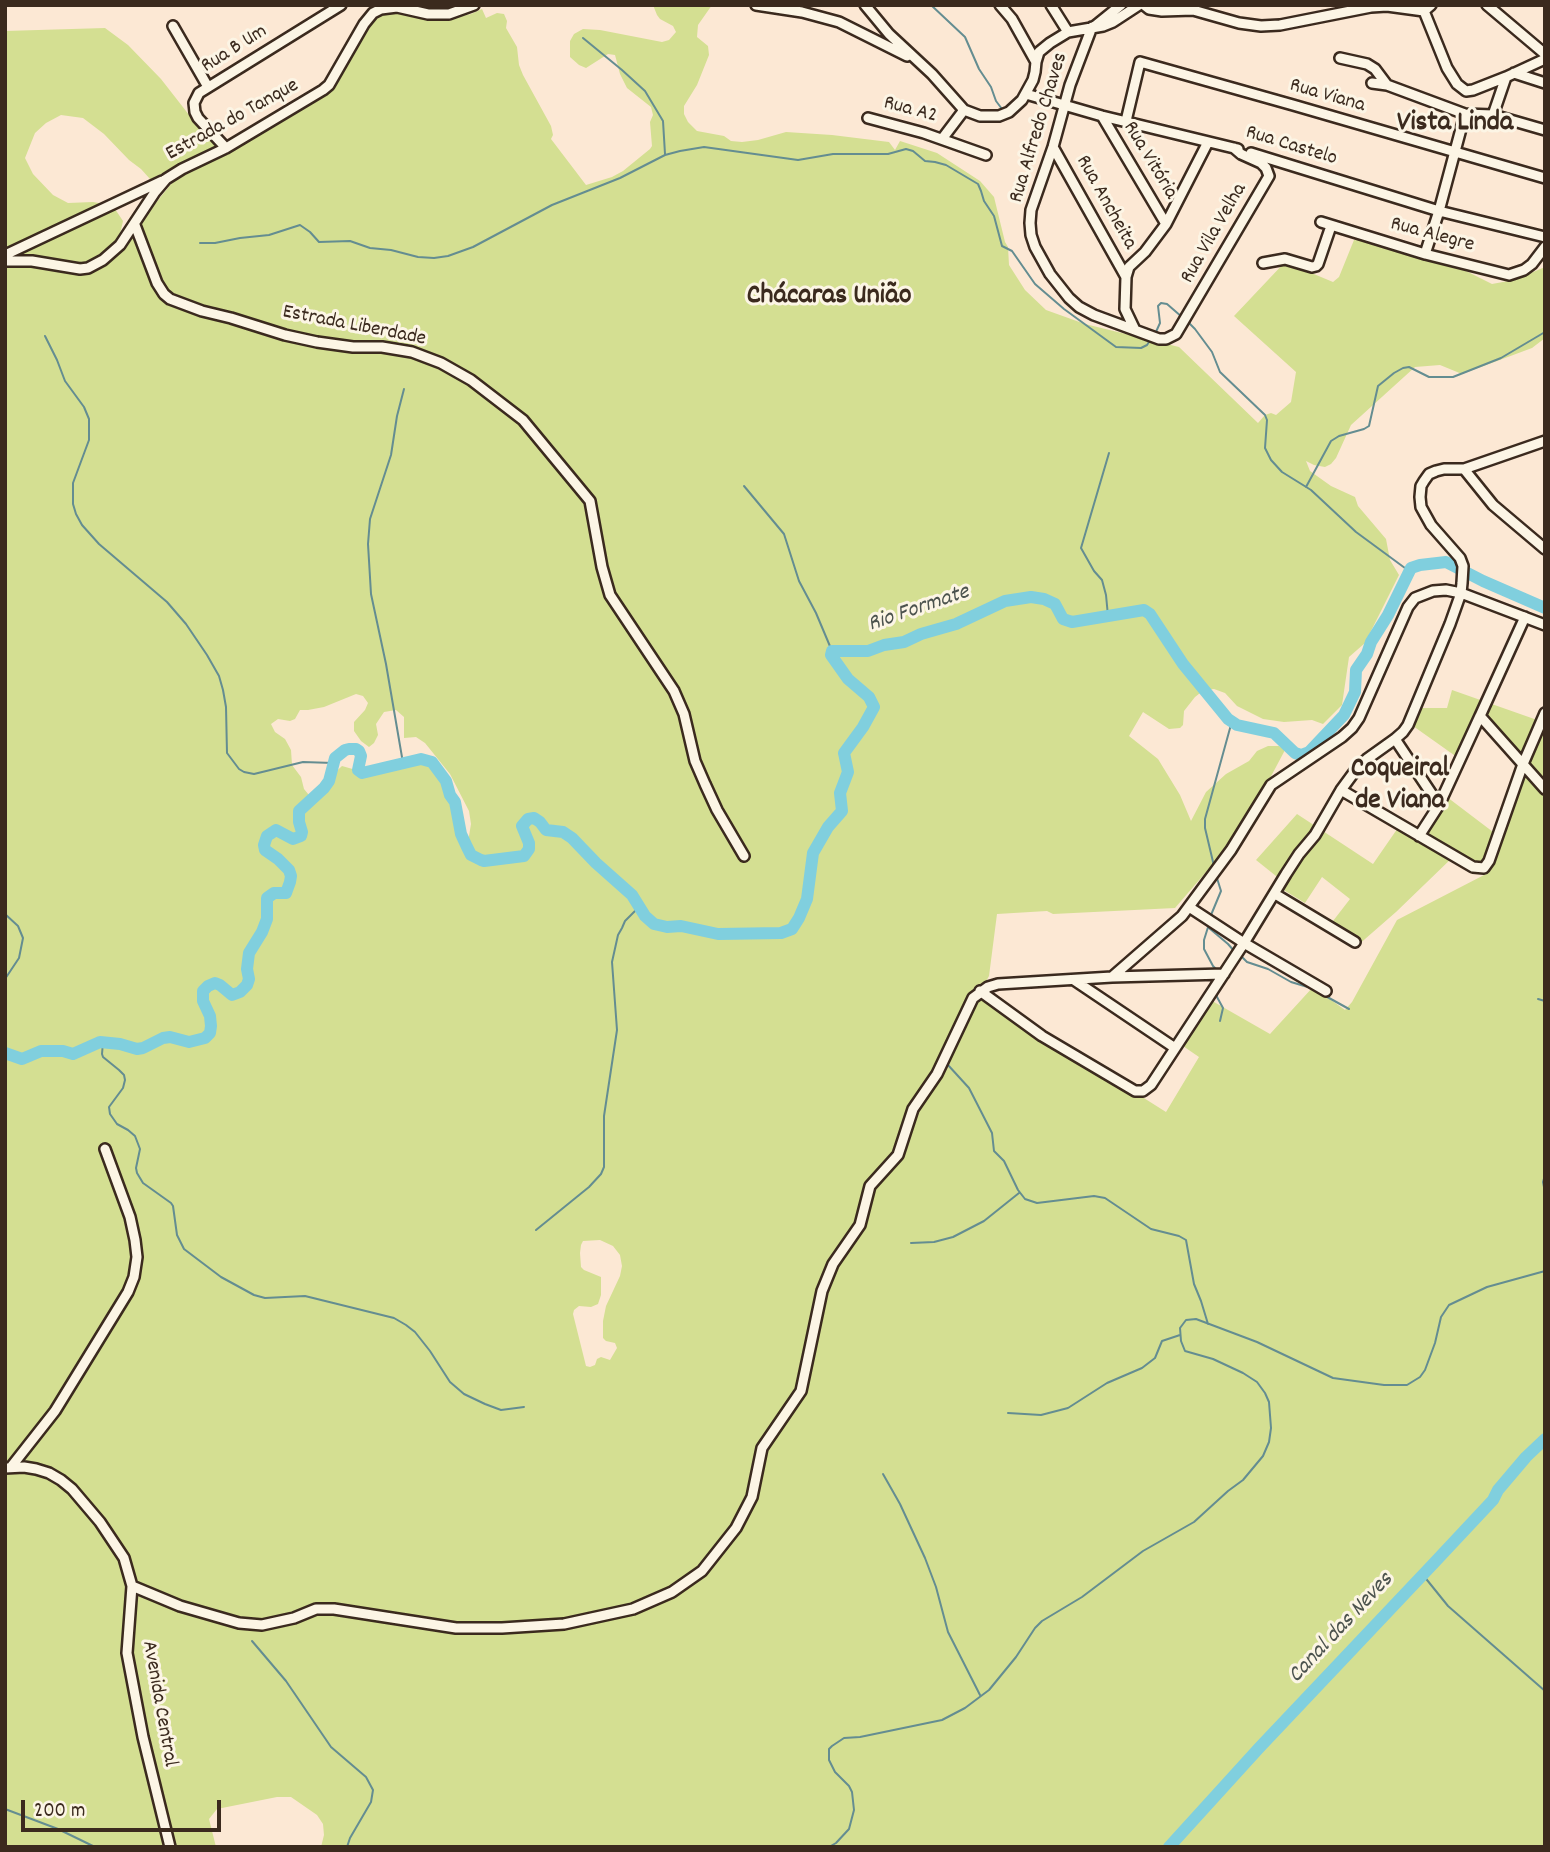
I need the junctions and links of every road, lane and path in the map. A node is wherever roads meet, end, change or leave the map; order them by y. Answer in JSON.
{"nodes":[{"id":1,"x":341,"y":5,"type":"edge"},
{"id":2,"x":474,"y":5,"type":"edge"},
{"id":3,"x":756,"y":5,"type":"edge"},
{"id":4,"x":1000,"y":5,"type":"edge"},
{"id":5,"x":1051,"y":5,"type":"edge"},
{"id":6,"x":1121,"y":5,"type":"edge"},
{"id":7,"x":1141,"y":5,"type":"edge"},
{"id":8,"x":1487,"y":5,"type":"edge"},
{"id":9,"x":869,"y":7,"type":"edge"},
{"id":10,"x":1428,"y":8,"type":"edge"},
{"id":11,"x":372,"y":9,"type":"edge"},
{"id":12,"x":173,"y":26,"type":"dead end"},
{"id":13,"x":1092,"y":27,"type":"junction"},
{"id":14,"x":1068,"y":32,"type":"junction"},
{"id":15,"x":1545,"y":54,"type":"edge"},
{"id":16,"x":1340,"y":58,"type":"dead end"},
{"id":17,"x":1545,"y":59,"type":"edge"},
{"id":18,"x":918,"y":62,"type":"junction"},
{"id":19,"x":1036,"y":62,"type":"junction"},
{"id":20,"x":1510,"y":75,"type":"junction"},
{"id":21,"x":1371,"y":83,"type":"dead end"},
{"id":22,"x":1545,"y":83,"type":"edge"},
{"id":23,"x":1387,"y":85,"type":"junction"},
{"id":24,"x":208,"y":87,"type":"junction"},
{"id":25,"x":1027,"y":94,"type":"junction"},
{"id":26,"x":1066,"y":106,"type":"junction"},
{"id":27,"x":964,"y":110,"type":"junction"},
{"id":28,"x":1465,"y":114,"type":"junction"},
{"id":29,"x":1493,"y":115,"type":"junction"},
{"id":30,"x":1102,"y":117,"type":"junction"},
{"id":31,"x":868,"y":118,"type":"dead end"},
{"id":32,"x":1126,"y":121,"type":"junction"},
{"id":33,"x":1545,"y":130,"type":"edge"},
{"id":34,"x":942,"y":139,"type":"junction"},
{"id":35,"x":1208,"y":142,"type":"junction"},
{"id":36,"x":1054,"y":147,"type":"junction"},
{"id":37,"x":226,"y":148,"type":"junction"},
{"id":38,"x":1234,"y":148,"type":"junction"},
{"id":39,"x":1455,"y":153,"type":"junction"},
{"id":40,"x":986,"y":155,"type":"dead end"},
{"id":41,"x":1545,"y":178,"type":"edge"},
{"id":42,"x":166,"y":179,"type":"junction"},
{"id":43,"x":1439,"y":211,"type":"junction"},
{"id":44,"x":1321,"y":222,"type":"dead end"},
{"id":45,"x":1166,"y":224,"type":"junction"},
{"id":46,"x":135,"y":225,"type":"junction"},
{"id":47,"x":1331,"y":226,"type":"junction"},
{"id":48,"x":1545,"y":237,"type":"edge"},
{"id":49,"x":1545,"y":247,"type":"edge"},
{"id":50,"x":1425,"y":254,"type":"junction"},
{"id":51,"x":5,"y":255,"type":"edge"},
{"id":52,"x":5,"y":261,"type":"edge"},
{"id":53,"x":1263,"y":263,"type":"dead end"},
{"id":54,"x":1126,"y":276,"type":"junction"},
{"id":55,"x":1135,"y":330,"type":"junction"},
{"id":56,"x":1159,"y":339,"type":"joint"},
{"id":57,"x":1545,"y":441,"type":"edge"},
{"id":58,"x":1464,"y":469,"type":"junction"},
{"id":59,"x":1545,"y":549,"type":"edge"},
{"id":60,"x":1462,"y":588,"type":"junction"},
{"id":61,"x":1525,"y":617,"type":"junction"},
{"id":62,"x":1545,"y":625,"type":"edge"},
{"id":63,"x":1545,"y":713,"type":"edge"},
{"id":64,"x":1480,"y":716,"type":"junction"},
{"id":65,"x":1395,"y":739,"type":"junction"},
{"id":66,"x":1523,"y":764,"type":"junction"},
{"id":67,"x":1545,"y":789,"type":"edge"},
{"id":68,"x":1341,"y":790,"type":"junction"},
{"id":69,"x":1439,"y":805,"type":"junction"},
{"id":70,"x":1419,"y":836,"type":"junction"},
{"id":71,"x":744,"y":856,"type":"dead end"},
{"id":72,"x":1275,"y":894,"type":"junction"},
{"id":73,"x":1189,"y":906,"type":"junction"},
{"id":74,"x":1355,"y":942,"type":"dead end"},
{"id":75,"x":1244,"y":943,"type":"junction"},
{"id":76,"x":1224,"y":974,"type":"junction"},
{"id":77,"x":1112,"y":977,"type":"junction"},
{"id":78,"x":1074,"y":980,"type":"junction"},
{"id":79,"x":980,"y":991,"type":"junction"},
{"id":80,"x":1326,"y":991,"type":"dead end"},
{"id":81,"x":1175,"y":1048,"type":"junction"},
{"id":82,"x":105,"y":1149,"type":"dead end"},
{"id":83,"x":8,"y":1468,"type":"edge"},
{"id":84,"x":132,"y":1586,"type":"junction"},
{"id":85,"x":170,"y":1847,"type":"edge"}],
"edges":[{"from":1,"to":24,"type":"street","name":"Rua B Um"},
{"from":2,"to":11,"type":"street","name":"Estrada do Tanque"},
{"from":3,"to":18,"type":"street"},
{"from":4,"to":19,"type":"street"},
{"from":5,"to":14,"type":"street"},
{"from":6,"to":13,"type":"street"},
{"from":7,"to":10,"type":"street"},
{"from":7,"to":13,"type":"street"},
{"from":8,"to":15,"type":"street"},
{"from":9,"to":18,"type":"street"},
{"from":10,"to":20,"type":"street"},
{"from":11,"to":37,"type":"street","name":"Estrada do Tanque"},
{"from":12,"to":24,"type":"street"},
{"from":13,"to":14,"type":"street"},
{"from":13,"to":26,"type":"street","name":"Rua Alfredo Chaves"},
{"from":14,"to":19,"type":"street"},
{"from":16,"to":23,"type":"street"},
{"from":17,"to":20,"type":"street"},
{"from":18,"to":27,"type":"street"},
{"from":19,"to":25,"type":"street"},
{"from":20,"to":22,"type":"street"},
{"from":20,"to":29,"type":"street"},
{"from":21,"to":23,"type":"street"},
{"from":23,"to":28,"type":"street"},
{"from":24,"to":37,"type":"street","name":"Rua B Um"},
{"from":25,"to":26,"type":"street","name":"Rua Castelo"},
{"from":25,"to":27,"type":"street"},
{"from":26,"to":30,"type":"street","name":"Rua Castelo"},
{"from":26,"to":36,"type":"street","name":"Rua Alfredo Chaves"},
{"from":27,"to":34,"type":"street","name":"Rua A2"},
{"from":28,"to":29,"type":"street"},
{"from":28,"to":39,"type":"street"},
{"from":29,"to":33,"type":"street"},
{"from":30,"to":32,"type":"street","name":"Rua Castelo"},
{"from":30,"to":45,"type":"street","name":"Rua Vitória"},
{"from":31,"to":34,"type":"street","name":"Rua A2"},
{"from":32,"to":35,"type":"street","name":"Rua Castelo"},
{"from":32,"to":39,"type":"street","name":"Rua Viana"},
{"from":34,"to":40,"type":"street","name":"Rua A2"},
{"from":35,"to":38,"type":"street","name":"Rua Castelo"},
{"from":35,"to":45,"type":"street"},
{"from":36,"to":54,"type":"street","name":"Rua Ancheita"},
{"from":36,"to":55,"type":"street","name":"Rua Alfredo Chaves"},
{"from":37,"to":42,"type":"street","name":"Estrada do Tanque"},
{"from":38,"to":43,"type":"street","name":"Rua Castelo"},
{"from":38,"to":56,"type":"street","name":"Rua Vila Velha"},
{"from":39,"to":41,"type":"street","name":"Rua Viana"},
{"from":39,"to":43,"type":"street"},
{"from":42,"to":46,"type":"street","name":"Estrada do Tanque"},
{"from":42,"to":51,"type":"street"},
{"from":43,"to":48,"type":"street","name":"Rua Castelo"},
{"from":43,"to":50,"type":"street"},
{"from":44,"to":47,"type":"street","name":"Rua Alegre"},
{"from":45,"to":54,"type":"street"},
{"from":46,"to":52,"type":"street","name":"Estrada do Tanque"},
{"from":46,"to":71,"type":"street","name":"Estrada Liberdade"},
{"from":47,"to":50,"type":"street","name":"Rua Alegre"},
{"from":47,"to":53,"type":"street"},
{"from":49,"to":50,"type":"street","name":"Rua Alegre"},
{"from":54,"to":55,"type":"street"},
{"from":55,"to":56,"type":"street","name":"Rua Alfredo Chaves"},
{"from":57,"to":58,"type":"street"},
{"from":58,"to":59,"type":"street"},
{"from":58,"to":60,"type":"street"},
{"from":60,"to":61,"type":"street"},
{"from":60,"to":65,"type":"street"},
{"from":60,"to":73,"type":"street"},
{"from":61,"to":62,"type":"street"},
{"from":61,"to":64,"type":"street"},
{"from":63,"to":66,"type":"street"},
{"from":64,"to":66,"type":"street"},
{"from":64,"to":69,"type":"street"},
{"from":65,"to":68,"type":"street"},
{"from":65,"to":69,"type":"street"},
{"from":66,"to":67,"type":"street"},
{"from":66,"to":70,"type":"street"},
{"from":68,"to":70,"type":"street"},
{"from":68,"to":72,"type":"street"},
{"from":69,"to":70,"type":"street"},
{"from":72,"to":74,"type":"street"},
{"from":72,"to":75,"type":"street"},
{"from":73,"to":75,"type":"street"},
{"from":73,"to":77,"type":"street"},
{"from":75,"to":76,"type":"street"},
{"from":75,"to":80,"type":"street"},
{"from":76,"to":77,"type":"street"},
{"from":76,"to":81,"type":"street"},
{"from":77,"to":78,"type":"street"},
{"from":78,"to":79,"type":"street"},
{"from":78,"to":81,"type":"street"},
{"from":79,"to":81,"type":"street"},
{"from":79,"to":84,"type":"street"},
{"from":82,"to":83,"type":"street"},
{"from":83,"to":84,"type":"street","name":"Avenida Central"},
{"from":84,"to":85,"type":"street","name":"Avenida Central"}]}
